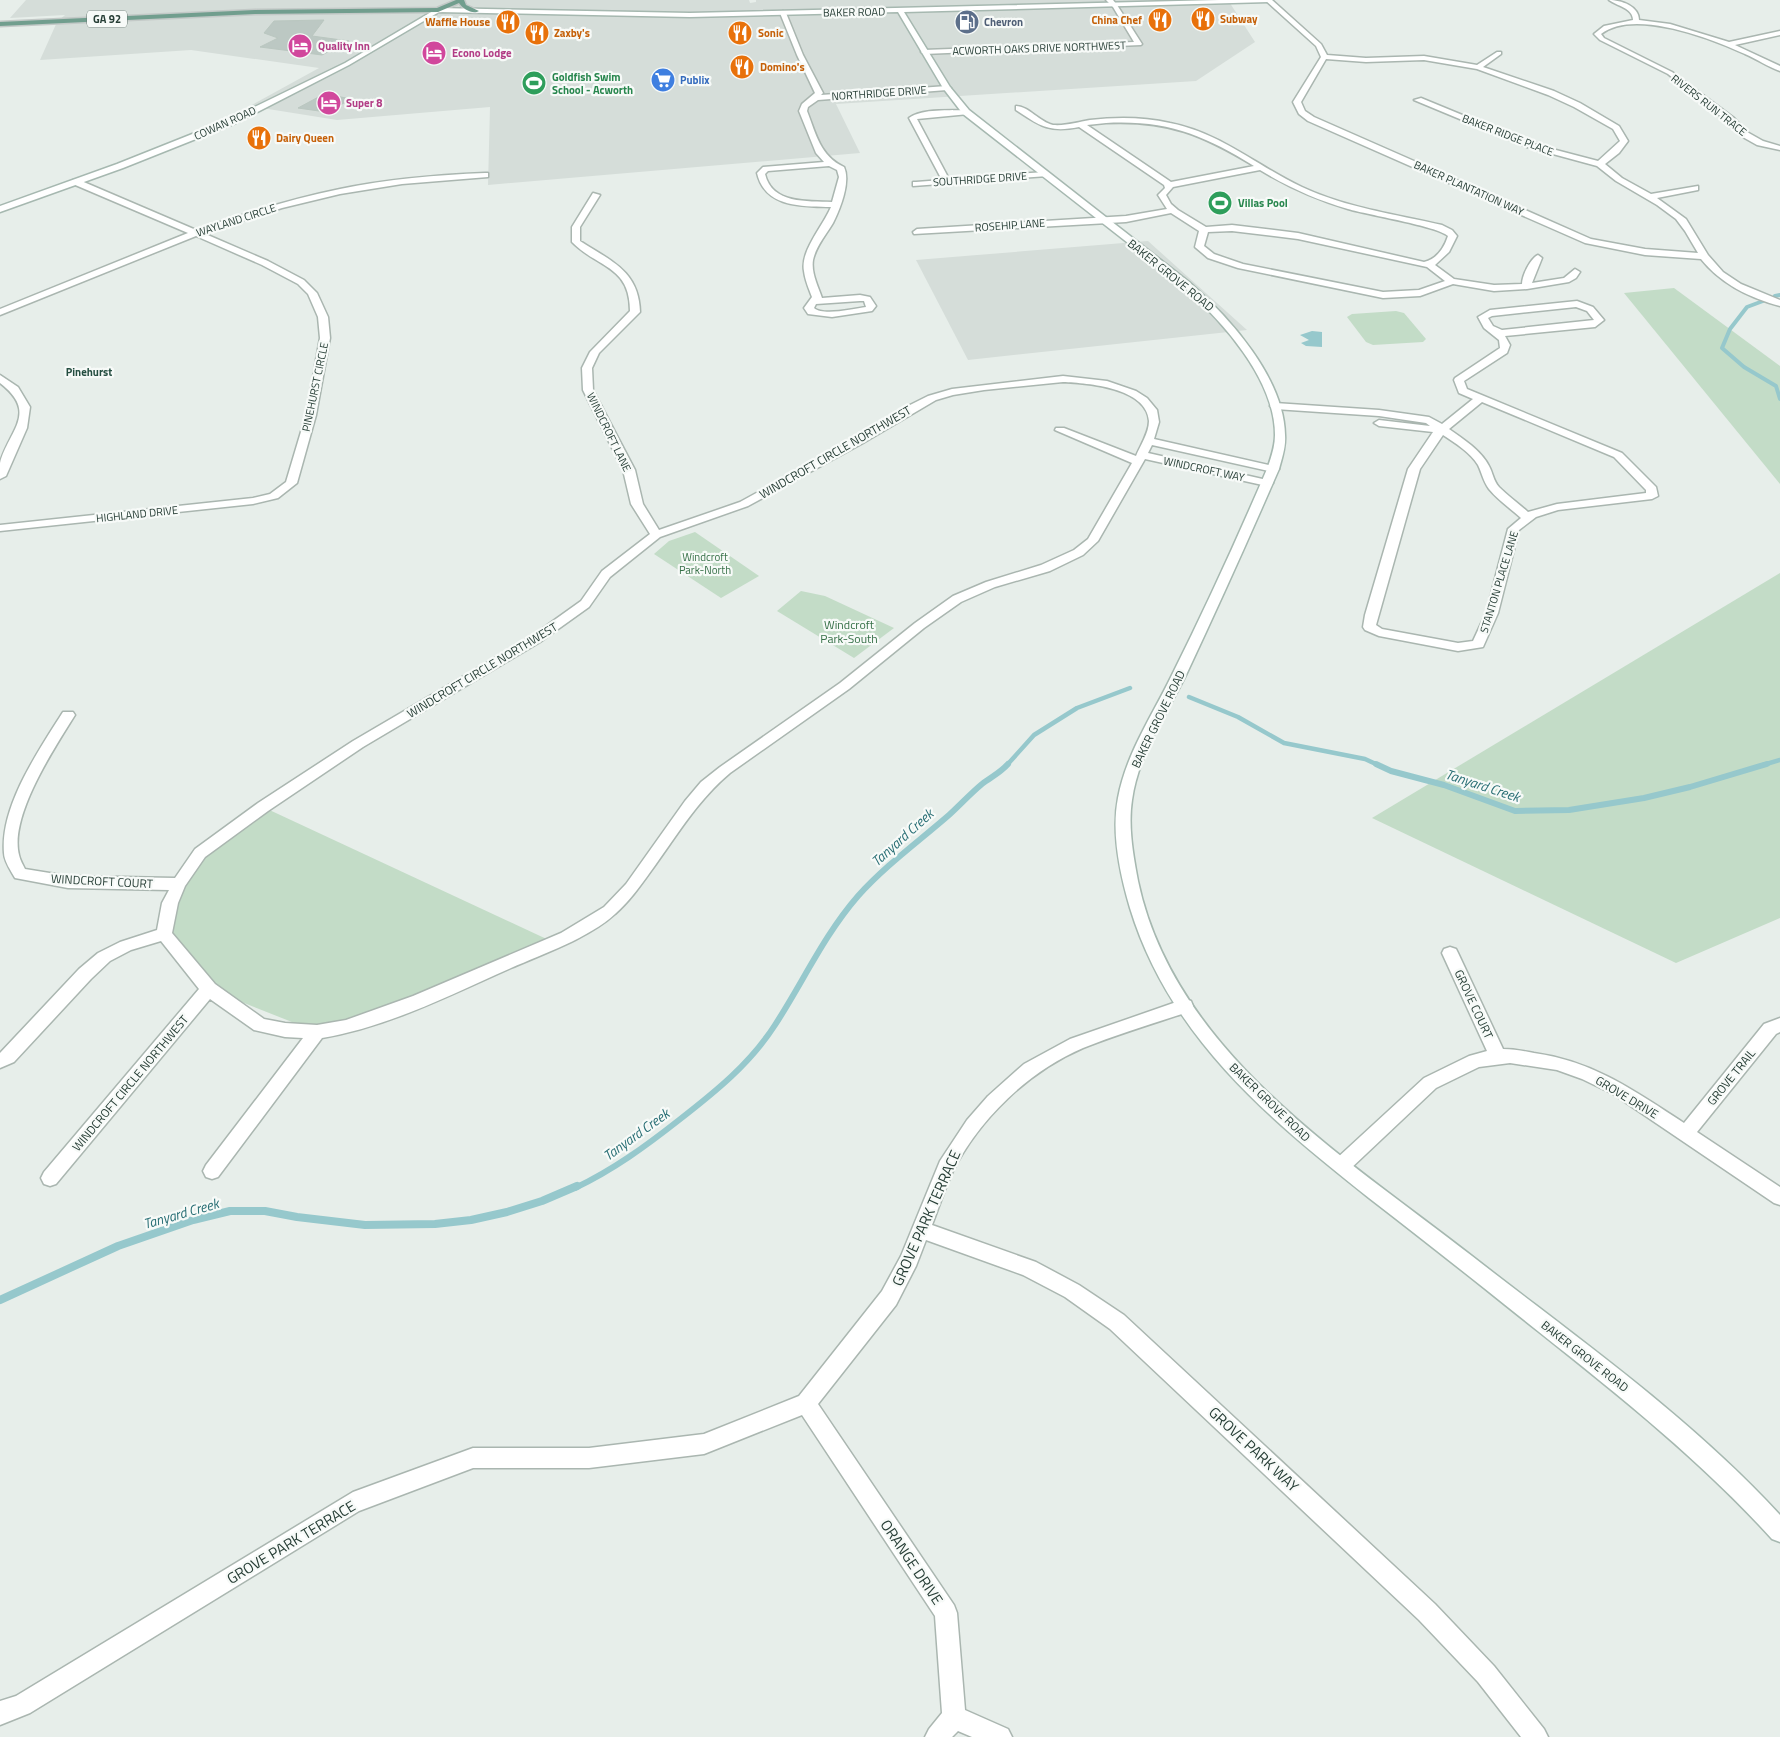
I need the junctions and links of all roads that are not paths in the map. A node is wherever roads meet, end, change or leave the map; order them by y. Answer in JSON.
{"nodes":[{"id":1,"x":1109,"y":0,"type":"edge"},
{"id":2,"x":1269,"y":0,"type":"edge"},
{"id":3,"x":1612,"y":0,"type":"edge"},
{"id":4,"x":461,"y":1,"type":"edge"},
{"id":5,"x":436,"y":4,"type":"junction"},
{"id":6,"x":1115,"y":6,"type":"junction"},
{"id":7,"x":476,"y":11,"type":"junction"},
{"id":8,"x":900,"y":11,"type":"junction"},
{"id":9,"x":783,"y":14,"type":"junction"},
{"id":10,"x":1636,"y":22,"type":"junction"},
{"id":11,"x":0,"y":24,"type":"edge"},
{"id":12,"x":1780,"y":33,"type":"edge"},
{"id":13,"x":1729,"y":44,"type":"junction"},
{"id":14,"x":924,"y":52,"type":"junction"},
{"id":15,"x":1499,"y":54,"type":"dead end"},
{"id":16,"x":1324,"y":58,"type":"junction"},
{"id":17,"x":1478,"y":66,"type":"junction"},
{"id":18,"x":1780,"y":68,"type":"edge"},
{"id":19,"x":947,"y":88,"type":"junction"},
{"id":20,"x":816,"y":98,"type":"junction"},
{"id":21,"x":1418,"y":100,"type":"dead end"},
{"id":22,"x":1019,"y":108,"type":"dead end"},
{"id":23,"x":966,"y":112,"type":"junction"},
{"id":24,"x":1080,"y":124,"type":"junction"},
{"id":25,"x":1780,"y":148,"type":"edge"},
{"id":26,"x":830,"y":164,"type":"junction"},
{"id":27,"x":1600,"y":164,"type":"junction"},
{"id":28,"x":1262,"y":167,"type":"junction"},
{"id":29,"x":1045,"y":174,"type":"junction"},
{"id":30,"x":485,"y":175,"type":"dead end"},
{"id":31,"x":76,"y":182,"type":"junction"},
{"id":32,"x":947,"y":182,"type":"junction"},
{"id":33,"x":916,"y":184,"type":"dead end"},
{"id":34,"x":1169,"y":185,"type":"junction"},
{"id":35,"x":1694,"y":188,"type":"dead end"},
{"id":36,"x":596,"y":194,"type":"dead end"},
{"id":37,"x":1650,"y":197,"type":"junction"},
{"id":38,"x":835,"y":206,"type":"junction"},
{"id":39,"x":1171,"y":208,"type":"junction"},
{"id":40,"x":0,"y":209,"type":"edge"},
{"id":41,"x":1102,"y":219,"type":"junction"},
{"id":42,"x":1204,"y":230,"type":"junction"},
{"id":43,"x":917,"y":232,"type":"dead end"},
{"id":44,"x":194,"y":234,"type":"junction"},
{"id":45,"x":1704,"y":256,"type":"junction"},
{"id":46,"x":1538,"y":258,"type":"dead end"},
{"id":47,"x":1430,"y":265,"type":"junction"},
{"id":48,"x":1575,"y":272,"type":"dead end"},
{"id":49,"x":1451,"y":281,"type":"junction"},
{"id":50,"x":1527,"y":286,"type":"junction"},
{"id":51,"x":814,"y":301,"type":"junction"},
{"id":52,"x":1780,"y":303,"type":"edge"},
{"id":53,"x":0,"y":312,"type":"edge"},
{"id":54,"x":1496,"y":332,"type":"junction"},
{"id":55,"x":0,"y":378,"type":"edge"},
{"id":56,"x":1481,"y":398,"type":"junction"},
{"id":57,"x":1276,"y":411,"type":"junction"},
{"id":58,"x":1060,"y":430,"type":"dead end"},
{"id":59,"x":1442,"y":430,"type":"junction"},
{"id":60,"x":1147,"y":441,"type":"junction"},
{"id":61,"x":1139,"y":458,"type":"junction"},
{"id":62,"x":1273,"y":469,"type":"junction"},
{"id":63,"x":0,"y":476,"type":"edge"},
{"id":64,"x":1267,"y":483,"type":"junction"},
{"id":65,"x":274,"y":496,"type":"joint"},
{"id":66,"x":1528,"y":518,"type":"junction"},
{"id":67,"x":0,"y":528,"type":"edge"},
{"id":68,"x":656,"y":535,"type":"junction"},
{"id":69,"x":68,"y":715,"type":"dead end"},
{"id":70,"x":179,"y":884,"type":"junction"},
{"id":71,"x":164,"y":934,"type":"junction"},
{"id":72,"x":1450,"y":953,"type":"dead end"},
{"id":73,"x":209,"y":988,"type":"junction"},
{"id":74,"x":1185,"y":1006,"type":"junction"},
{"id":75,"x":1780,"y":1025,"type":"edge"},
{"id":76,"x":317,"y":1032,"type":"junction"},
{"id":77,"x":1498,"y":1056,"type":"junction"},
{"id":78,"x":0,"y":1062,"type":"edge"},
{"id":79,"x":1686,"y":1133,"type":"junction"},
{"id":80,"x":1342,"y":1165,"type":"junction"},
{"id":81,"x":212,"y":1172,"type":"dead end"},
{"id":82,"x":50,"y":1178,"type":"dead end"},
{"id":83,"x":1780,"y":1197,"type":"edge"},
{"id":84,"x":921,"y":1229,"type":"junction"},
{"id":85,"x":806,"y":1403,"type":"junction"},
{"id":86,"x":1780,"y":1531,"type":"edge"},
{"id":87,"x":0,"y":1713,"type":"edge"},
{"id":88,"x":954,"y":1717,"type":"junction"},
{"id":89,"x":937,"y":1737,"type":"edge"},
{"id":90,"x":1000,"y":1737,"type":"edge"},
{"id":91,"x":1536,"y":1737,"type":"edge"}],
"edges":[{"from":1,"to":6,"type":"street"},
{"from":2,"to":6,"type":"street","name":"BAKER ROAD"},
{"from":2,"to":16,"type":"street"},
{"from":3,"to":10,"type":"street"},
{"from":4,"to":5,"type":"main road","number":"GA 92"},
{"from":4,"to":7,"type":"main road"},
{"from":5,"to":7,"type":"street","name":"BAKER ROAD"},
{"from":5,"to":11,"type":"main road","number":"GA 92"},
{"from":5,"to":31,"type":"street","name":"COWAN ROAD"},
{"from":6,"to":8,"type":"street","name":"BAKER ROAD"},
{"from":6,"to":14,"type":"street","name":"ACWORTH OAKS DRIVE NORTHWEST"},
{"from":7,"to":9,"type":"street","name":"BAKER ROAD"},
{"from":8,"to":9,"type":"street","name":"BAKER ROAD"},
{"from":8,"to":14,"type":"street","name":"BAKER GROVE ROAD"},
{"from":9,"to":20,"type":"street","name":"NORTHRIDGE DRIVE"},
{"from":10,"to":13,"type":"street","name":"RIVERS RUN TRACE"},
{"from":10,"to":25,"type":"street","name":"RIVERS RUN TRACE"},
{"from":12,"to":13,"type":"street"},
{"from":13,"to":18,"type":"street","name":"RIVERS RUN TRACE"},
{"from":14,"to":19,"type":"street","name":"BAKER GROVE ROAD"},
{"from":15,"to":17,"type":"street"},
{"from":16,"to":17,"type":"street"},
{"from":16,"to":45,"type":"street","name":"BAKER PLANTATION WAY"},
{"from":17,"to":27,"type":"street"},
{"from":19,"to":20,"type":"street","name":"NORTHRIDGE DRIVE"},
{"from":19,"to":23,"type":"street","name":"BAKER GROVE ROAD"},
{"from":20,"to":26,"type":"street"},
{"from":21,"to":27,"type":"street","name":"BAKER RIDGE PLACE"},
{"from":22,"to":24,"type":"street"},
{"from":23,"to":29,"type":"street","name":"BAKER GROVE ROAD"},
{"from":23,"to":32,"type":"street"},
{"from":24,"to":28,"type":"street"},
{"from":24,"to":34,"type":"street"},
{"from":26,"to":38,"type":"street"},
{"from":26,"to":38,"type":"street"},
{"from":27,"to":37,"type":"street"},
{"from":28,"to":34,"type":"street"},
{"from":28,"to":47,"type":"street"},
{"from":29,"to":32,"type":"street","name":"SOUTHRIDGE DRIVE"},
{"from":29,"to":41,"type":"street","name":"BAKER GROVE ROAD"},
{"from":30,"to":44,"type":"street","name":"WAYLAND CIRCLE"},
{"from":31,"to":40,"type":"street","name":"COWAN ROAD"},
{"from":31,"to":44,"type":"street","name":"PINEHURST CIRCLE"},
{"from":32,"to":33,"type":"street","name":"SOUTHRIDGE DRIVE"},
{"from":34,"to":39,"type":"street"},
{"from":35,"to":37,"type":"street"},
{"from":36,"to":68,"type":"street","name":"WINDCROFT LANE"},
{"from":37,"to":45,"type":"street"},
{"from":38,"to":51,"type":"street"},
{"from":39,"to":41,"type":"street","name":"ROSEHIP LANE"},
{"from":39,"to":42,"type":"street"},
{"from":41,"to":43,"type":"street","name":"ROSEHIP LANE"},
{"from":41,"to":57,"type":"street","name":"BAKER GROVE ROAD"},
{"from":42,"to":47,"type":"street"},
{"from":42,"to":49,"type":"street"},
{"from":44,"to":53,"type":"street","name":"WAYLAND CIRCLE"},
{"from":44,"to":65,"type":"street","name":"PINEHURST CIRCLE"},
{"from":45,"to":52,"type":"street"},
{"from":46,"to":50,"type":"street"},
{"from":47,"to":49,"type":"street"},
{"from":48,"to":50,"type":"street"},
{"from":49,"to":50,"type":"street"},
{"from":51,"to":51,"type":"street"},
{"from":54,"to":54,"type":"street"},
{"from":54,"to":56,"type":"street","name":"STANTON PLACE LANE"},
{"from":55,"to":63,"type":"street"},
{"from":56,"to":59,"type":"street"},
{"from":56,"to":66,"type":"street","name":"STANTON PLACE LANE"},
{"from":57,"to":59,"type":"street"},
{"from":57,"to":59,"type":"street"},
{"from":57,"to":62,"type":"street","name":"BAKER GROVE ROAD"},
{"from":58,"to":61,"type":"street"},
{"from":59,"to":66,"type":"street"},
{"from":59,"to":66,"type":"street","name":"STANTON PLACE LANE"},
{"from":60,"to":61,"type":"street","name":"WINDCROFT CIRCLE NORTHWEST"},
{"from":60,"to":62,"type":"street","name":"WINDCROFT WAY"},
{"from":60,"to":68,"type":"street","name":"WINDCROFT CIRCLE NORTHWEST"},
{"from":61,"to":64,"type":"street","name":"WINDCROFT WAY"},
{"from":61,"to":76,"type":"street","name":"WINDCROFT CIRCLE NORTHWEST"},
{"from":62,"to":64,"type":"street","name":"BAKER GROVE ROAD"},
{"from":64,"to":74,"type":"street","name":"BAKER GROVE ROAD"},
{"from":65,"to":67,"type":"street","name":"HIGHLAND DRIVE"},
{"from":68,"to":70,"type":"street","name":"WINDCROFT CIRCLE NORTHWEST"},
{"from":69,"to":70,"type":"street","name":"WINDCROFT COURT"},
{"from":70,"to":71,"type":"street","name":"WINDCROFT CIRCLE NORTHWEST"},
{"from":71,"to":73,"type":"street","name":"WINDCROFT CIRCLE NORTHWEST"},
{"from":71,"to":78,"type":"street"},
{"from":72,"to":77,"type":"street","name":"GROVE COURT"},
{"from":73,"to":76,"type":"street","name":"WINDCROFT CIRCLE NORTHWEST"},
{"from":73,"to":82,"type":"street","name":"WINDCROFT CIRCLE NORTHWEST"},
{"from":74,"to":80,"type":"street","name":"BAKER GROVE ROAD"},
{"from":74,"to":84,"type":"street","name":"GROVE PARK TERRACE"},
{"from":75,"to":79,"type":"street","name":"GROVE TRAIL"},
{"from":76,"to":81,"type":"street"},
{"from":77,"to":79,"type":"street","name":"GROVE DRIVE"},
{"from":77,"to":80,"type":"street","name":"GROVE DRIVE"},
{"from":79,"to":83,"type":"street","name":"GROVE DRIVE"},
{"from":80,"to":86,"type":"street","name":"BAKER GROVE ROAD"},
{"from":84,"to":85,"type":"street","name":"GROVE PARK TERRACE"},
{"from":84,"to":91,"type":"street","name":"GROVE PARK WAY"},
{"from":85,"to":87,"type":"street","name":"GROVE PARK TERRACE"},
{"from":85,"to":88,"type":"street","name":"ORANGE DRIVE"},
{"from":88,"to":89,"type":"street"},
{"from":88,"to":90,"type":"street"}]}
